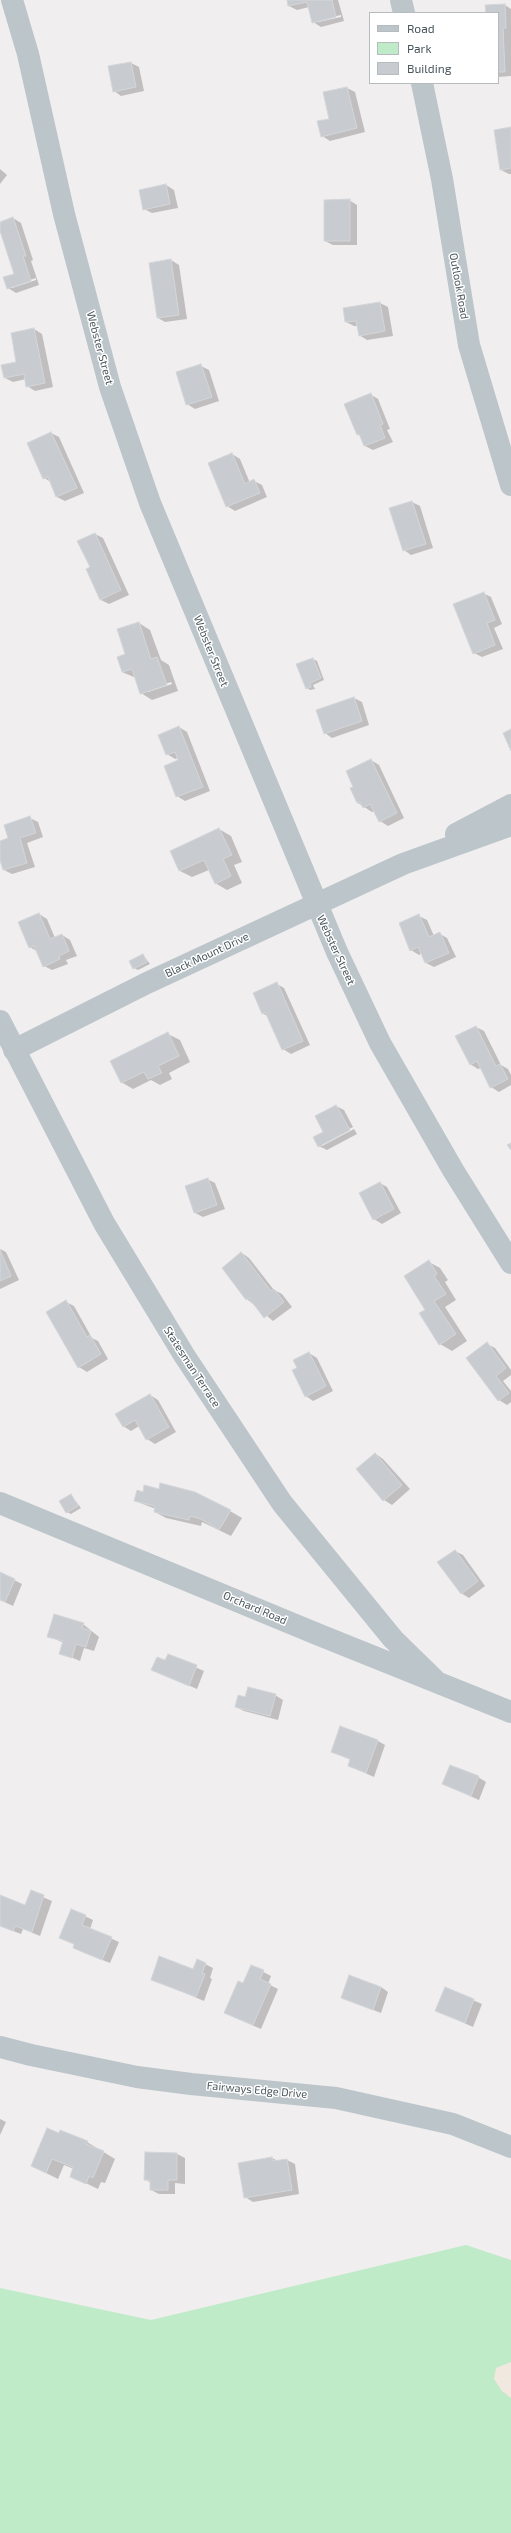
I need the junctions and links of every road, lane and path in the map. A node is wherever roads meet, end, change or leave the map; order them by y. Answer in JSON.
{"nodes":[{"id":1,"x":7,"y":0,"type":"edge"},
{"id":2,"x":12,"y":0,"type":"edge"},
{"id":3,"x":401,"y":0,"type":"edge"},
{"id":4,"x":0,"y":8,"type":"edge"},
{"id":5,"x":404,"y":12,"type":"edge"},
{"id":6,"x":422,"y":84,"type":"edge"},
{"id":7,"x":511,"y":485,"type":"edge"},
{"id":8,"x":511,"y":805,"type":"edge"},
{"id":9,"x":511,"y":825,"type":"edge"},
{"id":10,"x":403,"y":864,"type":"junction"},
{"id":11,"x":315,"y":905,"type":"junction"},
{"id":12,"x":0,"y":1021,"type":"edge"},
{"id":13,"x":14,"y":1050,"type":"junction"},
{"id":14,"x":511,"y":1263,"type":"edge"},
{"id":15,"x":0,"y":1502,"type":"edge"},
{"id":16,"x":434,"y":1679,"type":"junction"},
{"id":17,"x":511,"y":1712,"type":"edge"},
{"id":18,"x":0,"y":2047,"type":"edge"},
{"id":19,"x":511,"y":2147,"type":"edge"}],
"edges":[{"from":1,"to":4,"type":"street"},
{"from":2,"to":11,"type":"street","name":"Webster Street"},
{"from":3,"to":5,"type":"street"},
{"from":6,"to":7,"type":"street","name":"Outlook Road"},
{"from":8,"to":10,"type":"street","name":"Black Mount Drive"},
{"from":9,"to":10,"type":"street","name":"Black Mount Drive"},
{"from":10,"to":11,"type":"street","name":"Black Mount Drive"},
{"from":11,"to":13,"type":"street","name":"Black Mount Drive"},
{"from":11,"to":14,"type":"street","name":"Webster Street"},
{"from":12,"to":13,"type":"street","name":"Statesman Terrace"},
{"from":13,"to":16,"type":"street","name":"Statesman Terrace"},
{"from":15,"to":16,"type":"street","name":"Orchard Road"},
{"from":16,"to":17,"type":"street","name":"Orchard Road"},
{"from":18,"to":19,"type":"street","name":"Fairways Edge Drive"}]}
